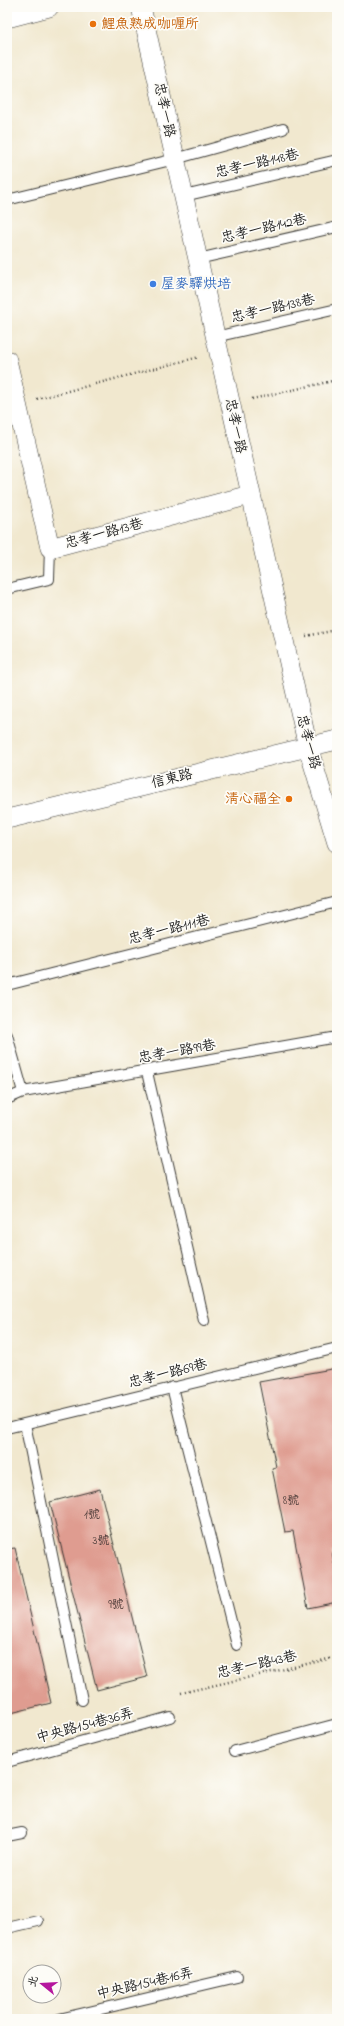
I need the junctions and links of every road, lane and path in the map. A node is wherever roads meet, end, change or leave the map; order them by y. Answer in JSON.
{"nodes":[{"id":1,"x":49,"y":7,"type":"edge"},
{"id":2,"x":141,"y":7,"type":"edge"},
{"id":3,"x":7,"y":18,"type":"edge"},
{"id":4,"x":283,"y":129,"type":"dead end"},
{"id":5,"x":175,"y":160,"type":"junction"},
{"id":6,"x":337,"y":160,"type":"edge"},
{"id":7,"x":184,"y":196,"type":"junction"},
{"id":8,"x":7,"y":200,"type":"edge"},
{"id":9,"x":337,"y":227,"type":"edge"},
{"id":10,"x":198,"y":259,"type":"junction"},
{"id":11,"x":337,"y":309,"type":"edge"},
{"id":12,"x":217,"y":344,"type":"junction"},
{"id":13,"x":7,"y":360,"type":"edge"},
{"id":14,"x":337,"y":380,"type":"edge"},
{"id":15,"x":17,"y":404,"type":"junction"},
{"id":16,"x":230,"y":404,"type":"junction"},
{"id":17,"x":250,"y":495,"type":"junction"},
{"id":18,"x":50,"y":548,"type":"junction"},
{"id":19,"x":7,"y":589,"type":"edge"},
{"id":20,"x":337,"y":630,"type":"edge"},
{"id":21,"x":284,"y":640,"type":"junction"},
{"id":22,"x":337,"y":740,"type":"edge"},
{"id":23,"x":308,"y":747,"type":"junction"},
{"id":24,"x":7,"y":819,"type":"edge"},
{"id":25,"x":337,"y":843,"type":"edge"},
{"id":26,"x":337,"y":902,"type":"edge"},
{"id":27,"x":7,"y":985,"type":"edge"},
{"id":28,"x":7,"y":1035,"type":"edge"},
{"id":29,"x":337,"y":1037,"type":"edge"},
{"id":30,"x":147,"y":1072,"type":"junction"},
{"id":31,"x":23,"y":1092,"type":"junction"},
{"id":32,"x":7,"y":1098,"type":"edge"},
{"id":33,"x":204,"y":1321,"type":"dead end"},
{"id":34,"x":337,"y":1348,"type":"edge"},
{"id":35,"x":172,"y":1387,"type":"junction"},
{"id":36,"x":25,"y":1424,"type":"junction"},
{"id":37,"x":7,"y":1428,"type":"edge"},
{"id":38,"x":237,"y":1645,"type":"dead end"},
{"id":39,"x":337,"y":1657,"type":"edge"},
{"id":40,"x":181,"y":1693,"type":"dead end"},
{"id":41,"x":82,"y":1700,"type":"dead end"},
{"id":42,"x":170,"y":1717,"type":"dead end"},
{"id":43,"x":337,"y":1724,"type":"edge"},
{"id":44,"x":235,"y":1751,"type":"dead end"},
{"id":45,"x":7,"y":1762,"type":"edge"},
{"id":46,"x":22,"y":1833,"type":"dead end"},
{"id":47,"x":7,"y":1836,"type":"edge"},
{"id":48,"x":38,"y":1921,"type":"dead end"},
{"id":49,"x":7,"y":1928,"type":"edge"},
{"id":50,"x":237,"y":1977,"type":"dead end"},
{"id":51,"x":59,"y":2019,"type":"edge"}],
"edges":[{"from":1,"to":3,"type":"street"},
{"from":2,"to":5,"type":"street","name":"忠孝一路"},
{"from":4,"to":5,"type":"lane"},
{"from":5,"to":7,"type":"street","name":"忠孝一路"},
{"from":5,"to":8,"type":"lane"},
{"from":6,"to":7,"type":"lane","name":"忠孝一路148巷"},
{"from":7,"to":10,"type":"street","name":"忠孝一路"},
{"from":9,"to":10,"type":"lane","name":"忠孝一路142巷"},
{"from":10,"to":12,"type":"street","name":"忠孝一路"},
{"from":11,"to":12,"type":"lane","name":"忠孝一路138巷"},
{"from":12,"to":15,"type":"path"},
{"from":12,"to":16,"type":"street","name":"忠孝一路"},
{"from":13,"to":15,"type":"street","name":"忠孝一路13巷"},
{"from":14,"to":16,"type":"path"},
{"from":15,"to":18,"type":"street","name":"忠孝一路13巷"},
{"from":16,"to":17,"type":"street","name":"忠孝一路"},
{"from":17,"to":18,"type":"street","name":"忠孝一路13巷"},
{"from":17,"to":21,"type":"street","name":"忠孝一路"},
{"from":18,"to":19,"type":"lane"},
{"from":20,"to":21,"type":"path"},
{"from":21,"to":23,"type":"street","name":"忠孝一路"},
{"from":22,"to":23,"type":"street","name":"信東路"},
{"from":23,"to":24,"type":"street","name":"信東路"},
{"from":23,"to":25,"type":"street","name":"忠孝一路"},
{"from":26,"to":27,"type":"lane","name":"忠孝一路111巷"},
{"from":28,"to":31,"type":"lane"},
{"from":29,"to":30,"type":"lane","name":"忠孝一路99巷"},
{"from":30,"to":31,"type":"lane","name":"忠孝一路99巷"},
{"from":30,"to":33,"type":"lane"},
{"from":31,"to":32,"type":"lane","name":"忠孝一路99巷"},
{"from":34,"to":35,"type":"lane","name":"忠孝一路69巷"},
{"from":35,"to":36,"type":"lane","name":"忠孝一路69巷"},
{"from":35,"to":38,"type":"lane"},
{"from":36,"to":37,"type":"lane","name":"忠孝一路69巷"},
{"from":36,"to":41,"type":"lane"},
{"from":39,"to":40,"type":"path","name":"忠孝一路43巷"},
{"from":42,"to":45,"type":"lane","name":"中央路154巷36弄"},
{"from":43,"to":44,"type":"lane"},
{"from":46,"to":47,"type":"lane"},
{"from":48,"to":49,"type":"lane"},
{"from":50,"to":51,"type":"lane","name":"中央路154巷16弄"}]}
